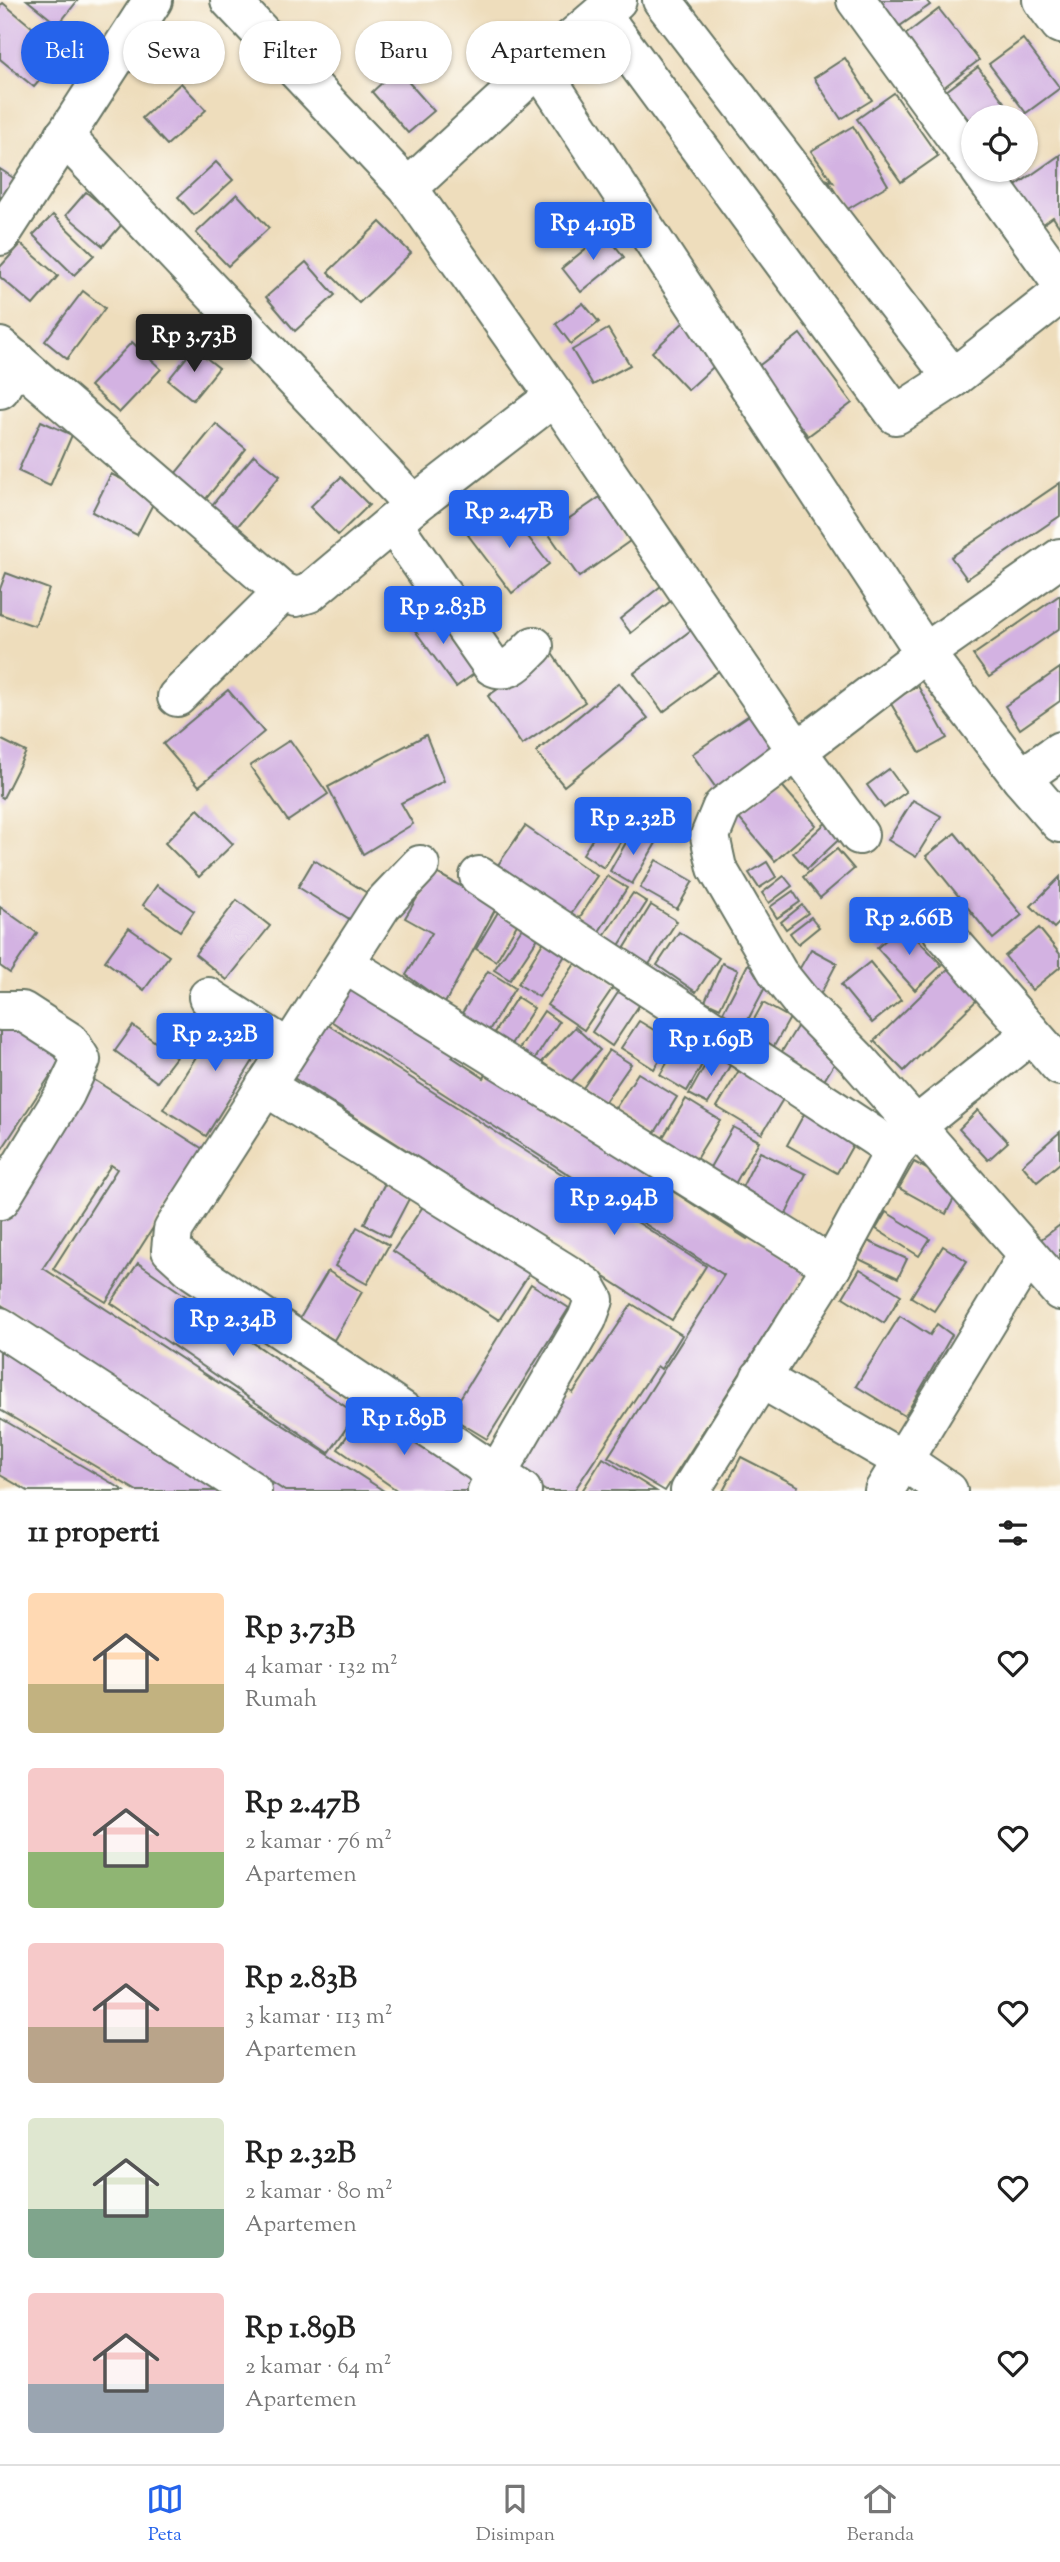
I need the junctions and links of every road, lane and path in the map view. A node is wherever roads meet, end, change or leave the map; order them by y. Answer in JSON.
{"nodes":[{"id":1,"x":153,"y":0,"type":"edge"},
{"id":2,"x":230,"y":0,"type":"edge"},
{"id":3,"x":662,"y":0,"type":"edge"},
{"id":4,"x":856,"y":0,"type":"edge"},
{"id":5,"x":1042,"y":0,"type":"edge"},
{"id":6,"x":609,"y":7,"type":"edge"},
{"id":7,"x":593,"y":21,"type":"edge"},
{"id":8,"x":1060,"y":24,"type":"edge"},
{"id":9,"x":521,"y":84,"type":"edge"},
{"id":10,"x":550,"y":84,"type":"edge"},
{"id":11,"x":64,"y":136,"type":"junction"},
{"id":12,"x":961,"y":144,"type":"edge"},
{"id":13,"x":988,"y":182,"type":"edge"},
{"id":14,"x":408,"y":188,"type":"junction"},
{"id":15,"x":0,"y":236,"type":"edge"},
{"id":16,"x":1060,"y":281,"type":"edge"},
{"id":17,"x":1060,"y":294,"type":"edge"},
{"id":18,"x":5,"y":365,"type":"edge"},
{"id":19,"x":953,"y":377,"type":"junction"},
{"id":20,"x":555,"y":396,"type":"junction"},
{"id":21,"x":404,"y":515,"type":"junction"},
{"id":22,"x":1060,"y":558,"type":"edge"},
{"id":23,"x":283,"y":592,"type":"junction"},
{"id":24,"x":534,"y":646,"type":"dead end"},
{"id":25,"x":925,"y":653,"type":"junction"},
{"id":26,"x":177,"y":697,"type":"dead end"},
{"id":27,"x":797,"y":751,"type":"junction"},
{"id":28,"x":1060,"y":751,"type":"edge"},
{"id":29,"x":1021,"y":778,"type":"junction"},
{"id":30,"x":1060,"y":823,"type":"edge"},
{"id":31,"x":859,"y":835,"type":"dead end"},
{"id":32,"x":420,"y":865,"type":"dead end"},
{"id":33,"x":479,"y":876,"type":"dead end"},
{"id":34,"x":942,"y":931,"type":"dead end"},
{"id":35,"x":345,"y":964,"type":"junction"},
{"id":36,"x":208,"y":997,"type":"dead end"},
{"id":37,"x":0,"y":1011,"type":"edge"},
{"id":38,"x":1031,"y":1034,"type":"junction"},
{"id":39,"x":288,"y":1049,"type":"junction"},
{"id":40,"x":1060,"y":1066,"type":"edge"},
{"id":41,"x":265,"y":1086,"type":"junction"},
{"id":42,"x":905,"y":1138,"type":"junction"},
{"id":43,"x":0,"y":1200,"type":"edge"},
{"id":44,"x":1028,"y":1255,"type":"junction"},
{"id":45,"x":832,"y":1266,"type":"junction"},
{"id":46,"x":1060,"y":1291,"type":"edge"},
{"id":47,"x":0,"y":1327,"type":"edge"},
{"id":48,"x":760,"y":1378,"type":"junction"},
{"id":49,"x":894,"y":1476,"type":"edge"},
{"id":50,"x":502,"y":1486,"type":"edge"},
{"id":51,"x":252,"y":1491,"type":"edge"},
{"id":52,"x":690,"y":1491,"type":"edge"},
{"id":53,"x":948,"y":1491,"type":"edge"}],
"edges":[{"from":1,"to":11,"type":"street"},
{"from":2,"to":14,"type":"street"},
{"from":3,"to":19,"type":"street"},
{"from":4,"to":12,"type":"street"},
{"from":5,"to":8,"type":"street"},
{"from":6,"to":7,"type":"street"},
{"from":6,"to":19,"type":"street"},
{"from":9,"to":14,"type":"street"},
{"from":10,"to":25,"type":"street"},
{"from":11,"to":15,"type":"street"},
{"from":11,"to":21,"type":"street"},
{"from":13,"to":16,"type":"street"},
{"from":14,"to":20,"type":"street"},
{"from":17,"to":19,"type":"street"},
{"from":18,"to":23,"type":"street"},
{"from":20,"to":21,"type":"street"},
{"from":20,"to":27,"type":"street"},
{"from":21,"to":23,"type":"street"},
{"from":21,"to":24,"type":"street"},
{"from":22,"to":25,"type":"street"},
{"from":23,"to":26,"type":"street"},
{"from":25,"to":27,"type":"street"},
{"from":25,"to":29,"type":"street"},
{"from":27,"to":31,"type":"street"},
{"from":27,"to":42,"type":"street"},
{"from":28,"to":29,"type":"street"},
{"from":29,"to":30,"type":"street"},
{"from":32,"to":35,"type":"street"},
{"from":33,"to":42,"type":"street"},
{"from":34,"to":38,"type":"street"},
{"from":35,"to":39,"type":"street"},
{"from":35,"to":45,"type":"street"},
{"from":36,"to":39,"type":"street"},
{"from":37,"to":43,"type":"street"},
{"from":38,"to":40,"type":"street"},
{"from":38,"to":42,"type":"street"},
{"from":39,"to":41,"type":"street"},
{"from":41,"to":50,"type":"street"},
{"from":41,"to":50,"type":"street"},
{"from":42,"to":44,"type":"street"},
{"from":42,"to":45,"type":"street"},
{"from":44,"to":46,"type":"street"},
{"from":44,"to":49,"type":"street"},
{"from":45,"to":48,"type":"street"},
{"from":47,"to":51,"type":"street"},
{"from":48,"to":49,"type":"street"},
{"from":48,"to":52,"type":"street"},
{"from":49,"to":53,"type":"street"}]}
